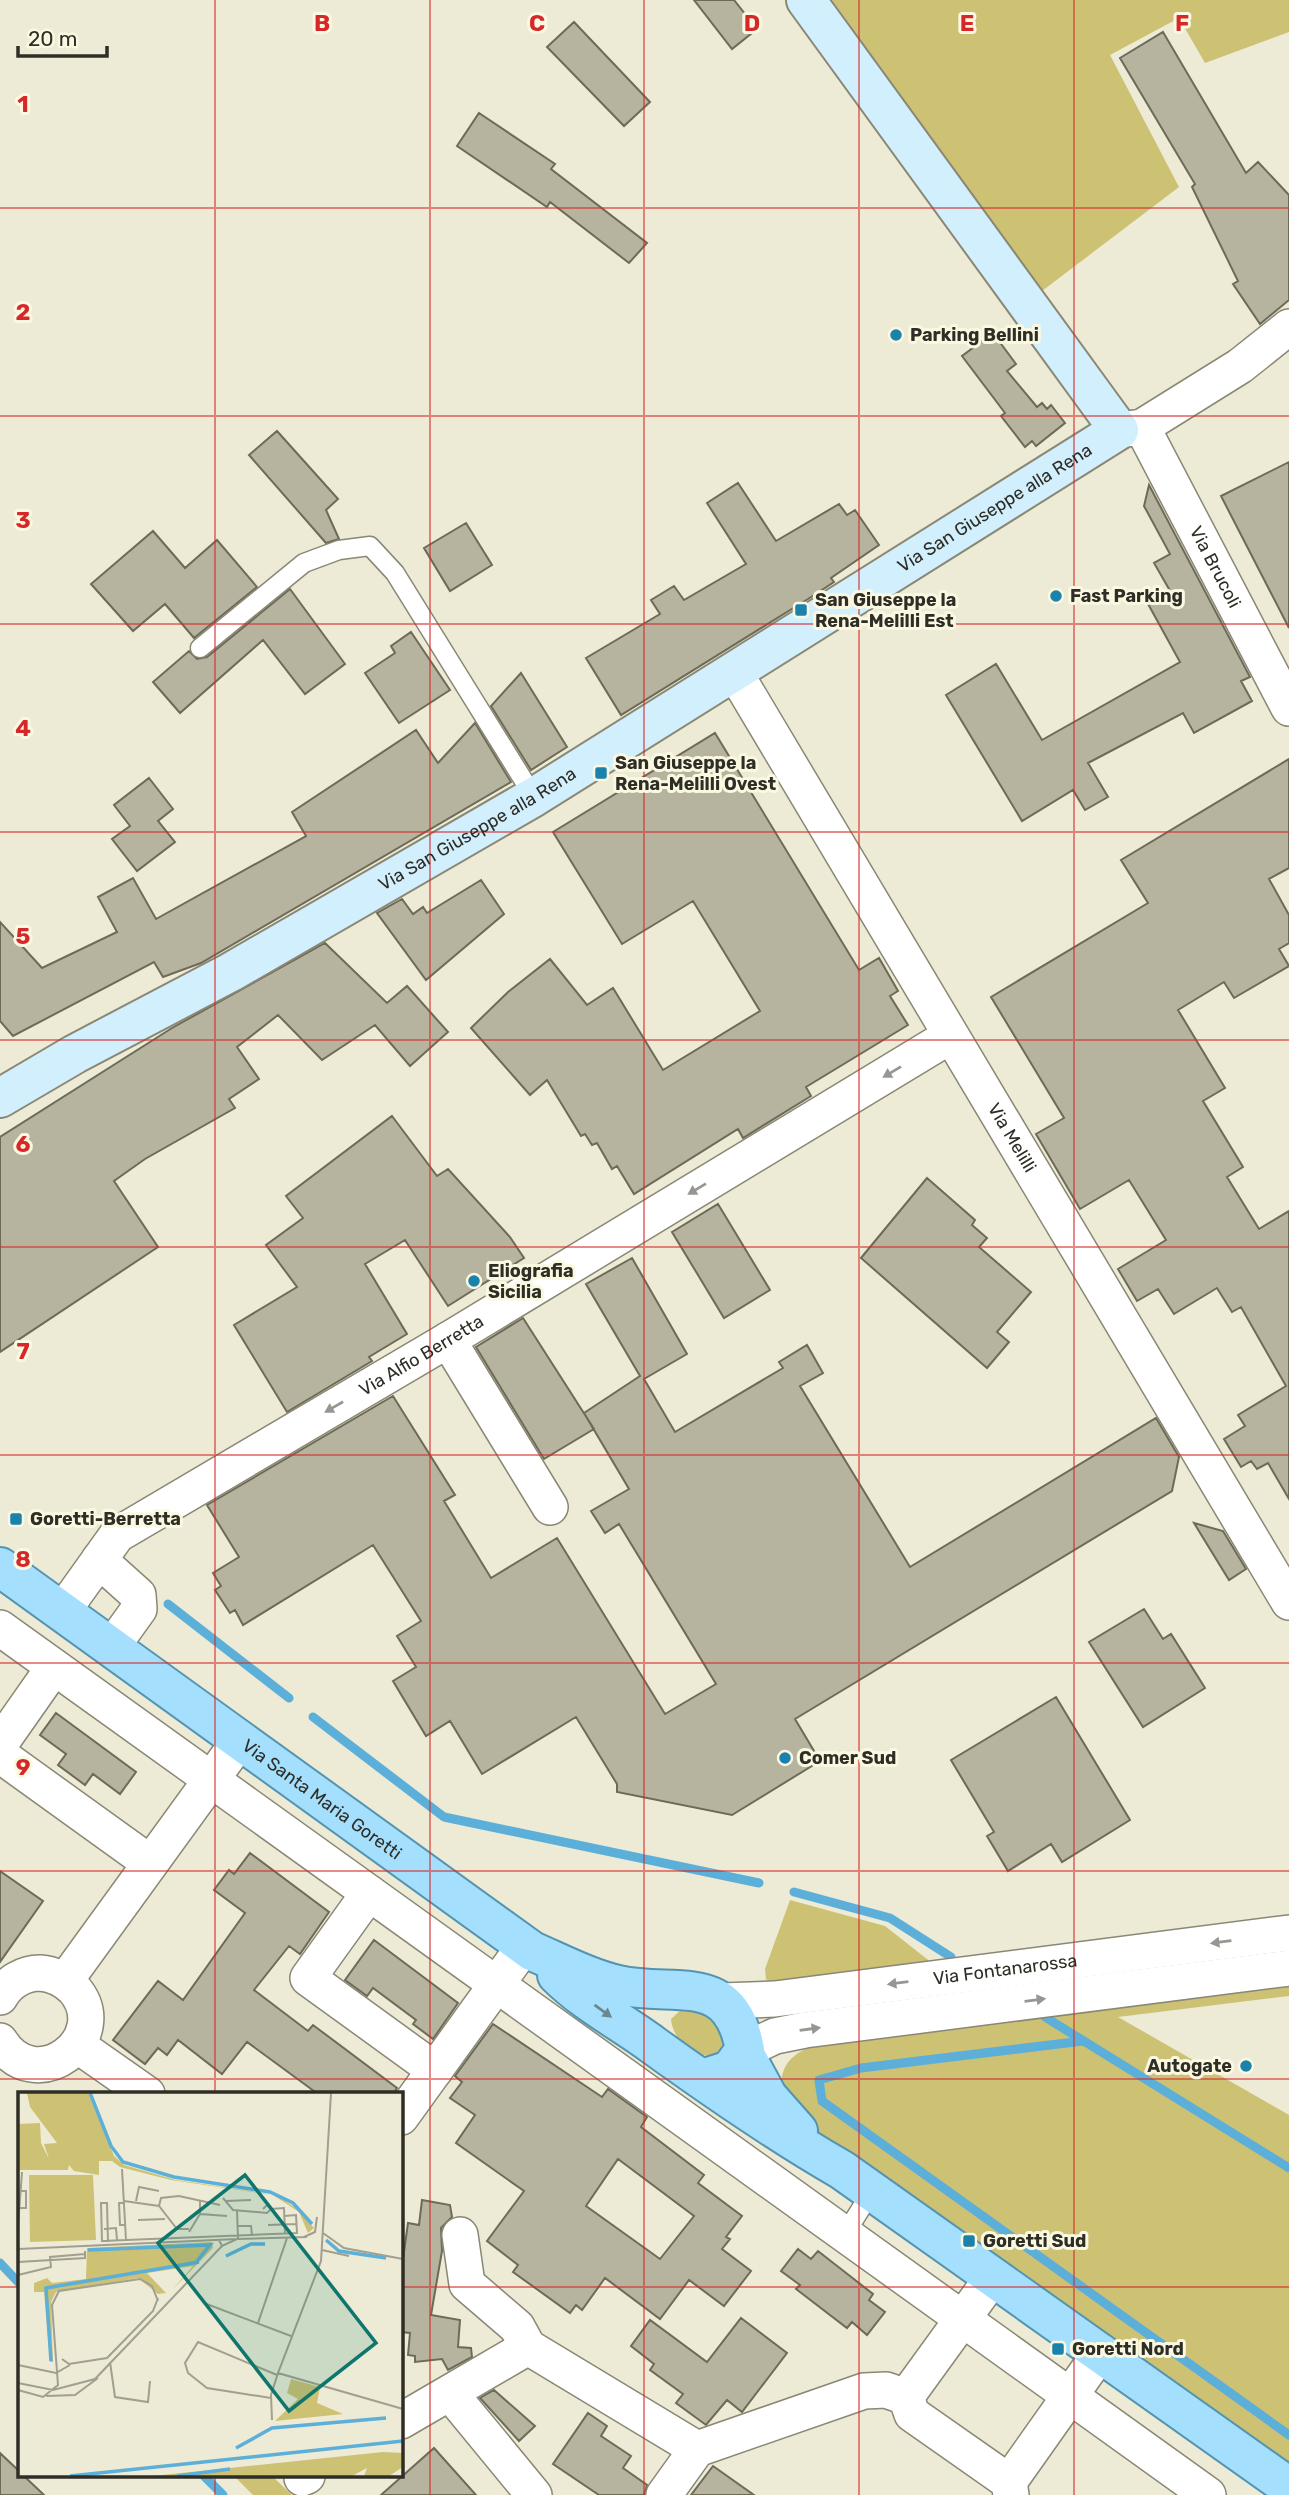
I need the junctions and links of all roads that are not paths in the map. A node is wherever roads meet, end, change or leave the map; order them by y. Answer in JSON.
{"nodes":[{"id":1,"x":806,"y":0,"type":"edge"},
{"id":2,"x":1289,"y":327,"type":"edge"},
{"id":3,"x":1130,"y":428,"type":"junction"},
{"id":4,"x":201,"y":648,"type":"dead end"},
{"id":5,"x":734,"y":673,"type":"junction"},
{"id":6,"x":1289,"y":708,"type":"edge"},
{"id":7,"x":534,"y":797,"type":"junction"},
{"id":8,"x":950,"y":1037,"type":"junction"},
{"id":9,"x":0,"y":1098,"type":"edge"},
{"id":10,"x":449,"y":1340,"type":"junction"},
{"id":11,"x":550,"y":1507,"type":"dead end"},
{"id":12,"x":99,"y":1560,"type":"junction"},
{"id":13,"x":0,"y":1567,"type":"edge"},
{"id":14,"x":1289,"y":1602,"type":"edge"},
{"id":15,"x":62,"y":1612,"type":"junction"},
{"id":16,"x":0,"y":1628,"type":"edge"},
{"id":17,"x":111,"y":1648,"type":"junction"},
{"id":18,"x":54,"y":1667,"type":"junction"},
{"id":19,"x":240,"y":1740,"type":"junction"},
{"id":20,"x":0,"y":1744,"type":"edge"},
{"id":21,"x":0,"y":1755,"type":"edge"},
{"id":22,"x":211,"y":1780,"type":"junction"},
{"id":23,"x":150,"y":1863,"type":"junction"},
{"id":24,"x":369,"y":1893,"type":"junction"},
{"id":25,"x":1289,"y":1933,"type":"edge"},
{"id":26,"x":528,"y":1948,"type":"junction"},
{"id":27,"x":1289,"y":1968,"type":"edge"},
{"id":28,"x":65,"y":1981,"type":"junction"},
{"id":29,"x":497,"y":1984,"type":"junction"},
{"id":30,"x":665,"y":1991,"type":"junction"},
{"id":31,"x":1,"y":1992,"type":"edge"},
{"id":32,"x":722,"y":2001,"type":"junction"},
{"id":33,"x":0,"y":2041,"type":"edge"},
{"id":34,"x":77,"y":2045,"type":"junction"},
{"id":35,"x":655,"y":2046,"type":"junction"},
{"id":36,"x":745,"y":2052,"type":"junction"},
{"id":37,"x":435,"y":2070,"type":"junction"},
{"id":38,"x":702,"y":2079,"type":"junction"},
{"id":39,"x":144,"y":2092,"type":"edge"},
{"id":40,"x":402,"y":2116,"type":"edge"},
{"id":41,"x":857,"y":2181,"type":"junction"},
{"id":42,"x":845,"y":2234,"type":"junction"},
{"id":43,"x":460,"y":2235,"type":"dead end"},
{"id":44,"x":993,"y":2277,"type":"junction"},
{"id":45,"x":962,"y":2319,"type":"junction"},
{"id":46,"x":528,"y":2347,"type":"junction"},
{"id":47,"x":1101,"y":2353,"type":"junction"},
{"id":48,"x":450,"y":2393,"type":"junction"},
{"id":49,"x":1070,"y":2396,"type":"junction"},
{"id":50,"x":906,"y":2397,"type":"junction"},
{"id":51,"x":402,"y":2420,"type":"edge"},
{"id":52,"x":697,"y":2449,"type":"junction"},
{"id":53,"x":1289,"y":2487,"type":"edge"},
{"id":54,"x":1010,"y":2488,"type":"edge"},
{"id":55,"x":534,"y":2495,"type":"edge"},
{"id":56,"x":664,"y":2495,"type":"edge"},
{"id":57,"x":1208,"y":2495,"type":"edge"}],
"edges":[{"from":1,"to":3,"type":"main road"},
{"from":2,"to":3,"type":"street","name":"Via San Giuseppe alla Rena"},
{"from":3,"to":5,"type":"main road","name":"Via San Giuseppe alla Rena"},
{"from":3,"to":6,"type":"street","name":"Via Brucoli"},
{"from":4,"to":7,"type":"lane"},
{"from":5,"to":7,"type":"main road","name":"Via San Giuseppe alla Rena"},
{"from":5,"to":8,"type":"street","name":"Via Melilli"},
{"from":7,"to":9,"type":"main road","name":"Via San Giuseppe alla Rena"},
{"from":8,"to":10,"type":"street","name":"Via Alfio Berretta","one_way":true},
{"from":8,"to":14,"type":"street","name":"Via Melilli"},
{"from":10,"to":11,"type":"street"},
{"from":10,"to":12,"type":"street","name":"Via Alfio Berretta","one_way":true},
{"from":12,"to":15,"type":"street","name":"Via Alfio Berretta"},
{"from":12,"to":17,"type":"street"},
{"from":13,"to":15,"type":"main road","name":"Via Santa Maria Goretti"},
{"from":15,"to":17,"type":"main road","name":"Via Santa Maria Goretti"},
{"from":16,"to":18,"type":"street"},
{"from":17,"to":19,"type":"main road","name":"Via Santa Maria Goretti"},
{"from":18,"to":20,"type":"street"},
{"from":18,"to":22,"type":"street"},
{"from":19,"to":22,"type":"street"},
{"from":19,"to":26,"type":"main road","name":"Via Santa Maria Goretti"},
{"from":21,"to":23,"type":"street"},
{"from":22,"to":23,"type":"street"},
{"from":22,"to":24,"type":"street"},
{"from":23,"to":28,"type":"street"},
{"from":24,"to":29,"type":"street"},
{"from":24,"to":37,"type":"street"},
{"from":25,"to":32,"type":"street","name":"Via Fontanarossa","one_way":true},
{"from":26,"to":29,"type":"street"},
{"from":26,"to":30,"type":"main road","name":"Via Santa Maria Goretti"},
{"from":26,"to":35,"type":"main road","one_way":true},
{"from":36,"to":27,"type":"street","name":"Via Fontanarossa","one_way":true},
{"from":28,"to":31,"type":"street"},
{"from":28,"to":34,"type":"street"},
{"from":29,"to":37,"type":"street"},
{"from":29,"to":42,"type":"street"},
{"from":30,"to":32,"type":"main road"},
{"from":30,"to":35,"type":"main road"},
{"from":32,"to":36,"type":"main road"},
{"from":33,"to":34,"type":"street"},
{"from":34,"to":39,"type":"street"},
{"from":35,"to":38,"type":"main road"},
{"from":36,"to":38,"type":"main road"},
{"from":36,"to":41,"type":"main road"},
{"from":37,"to":40,"type":"street"},
{"from":38,"to":41,"type":"main road"},
{"from":41,"to":42,"type":"lane"},
{"from":41,"to":44,"type":"main road"},
{"from":42,"to":45,"type":"street"},
{"from":43,"to":46,"type":"street"},
{"from":44,"to":45,"type":"street"},
{"from":44,"to":47,"type":"main road"},
{"from":45,"to":49,"type":"street"},
{"from":45,"to":50,"type":"street"},
{"from":46,"to":48,"type":"street"},
{"from":46,"to":52,"type":"street"},
{"from":47,"to":49,"type":"street"},
{"from":47,"to":53,"type":"main road"},
{"from":48,"to":51,"type":"street"},
{"from":48,"to":55,"type":"street"},
{"from":49,"to":54,"type":"street"},
{"from":49,"to":57,"type":"street"},
{"from":50,"to":52,"type":"street"},
{"from":50,"to":54,"type":"street"},
{"from":52,"to":56,"type":"street"}]}
